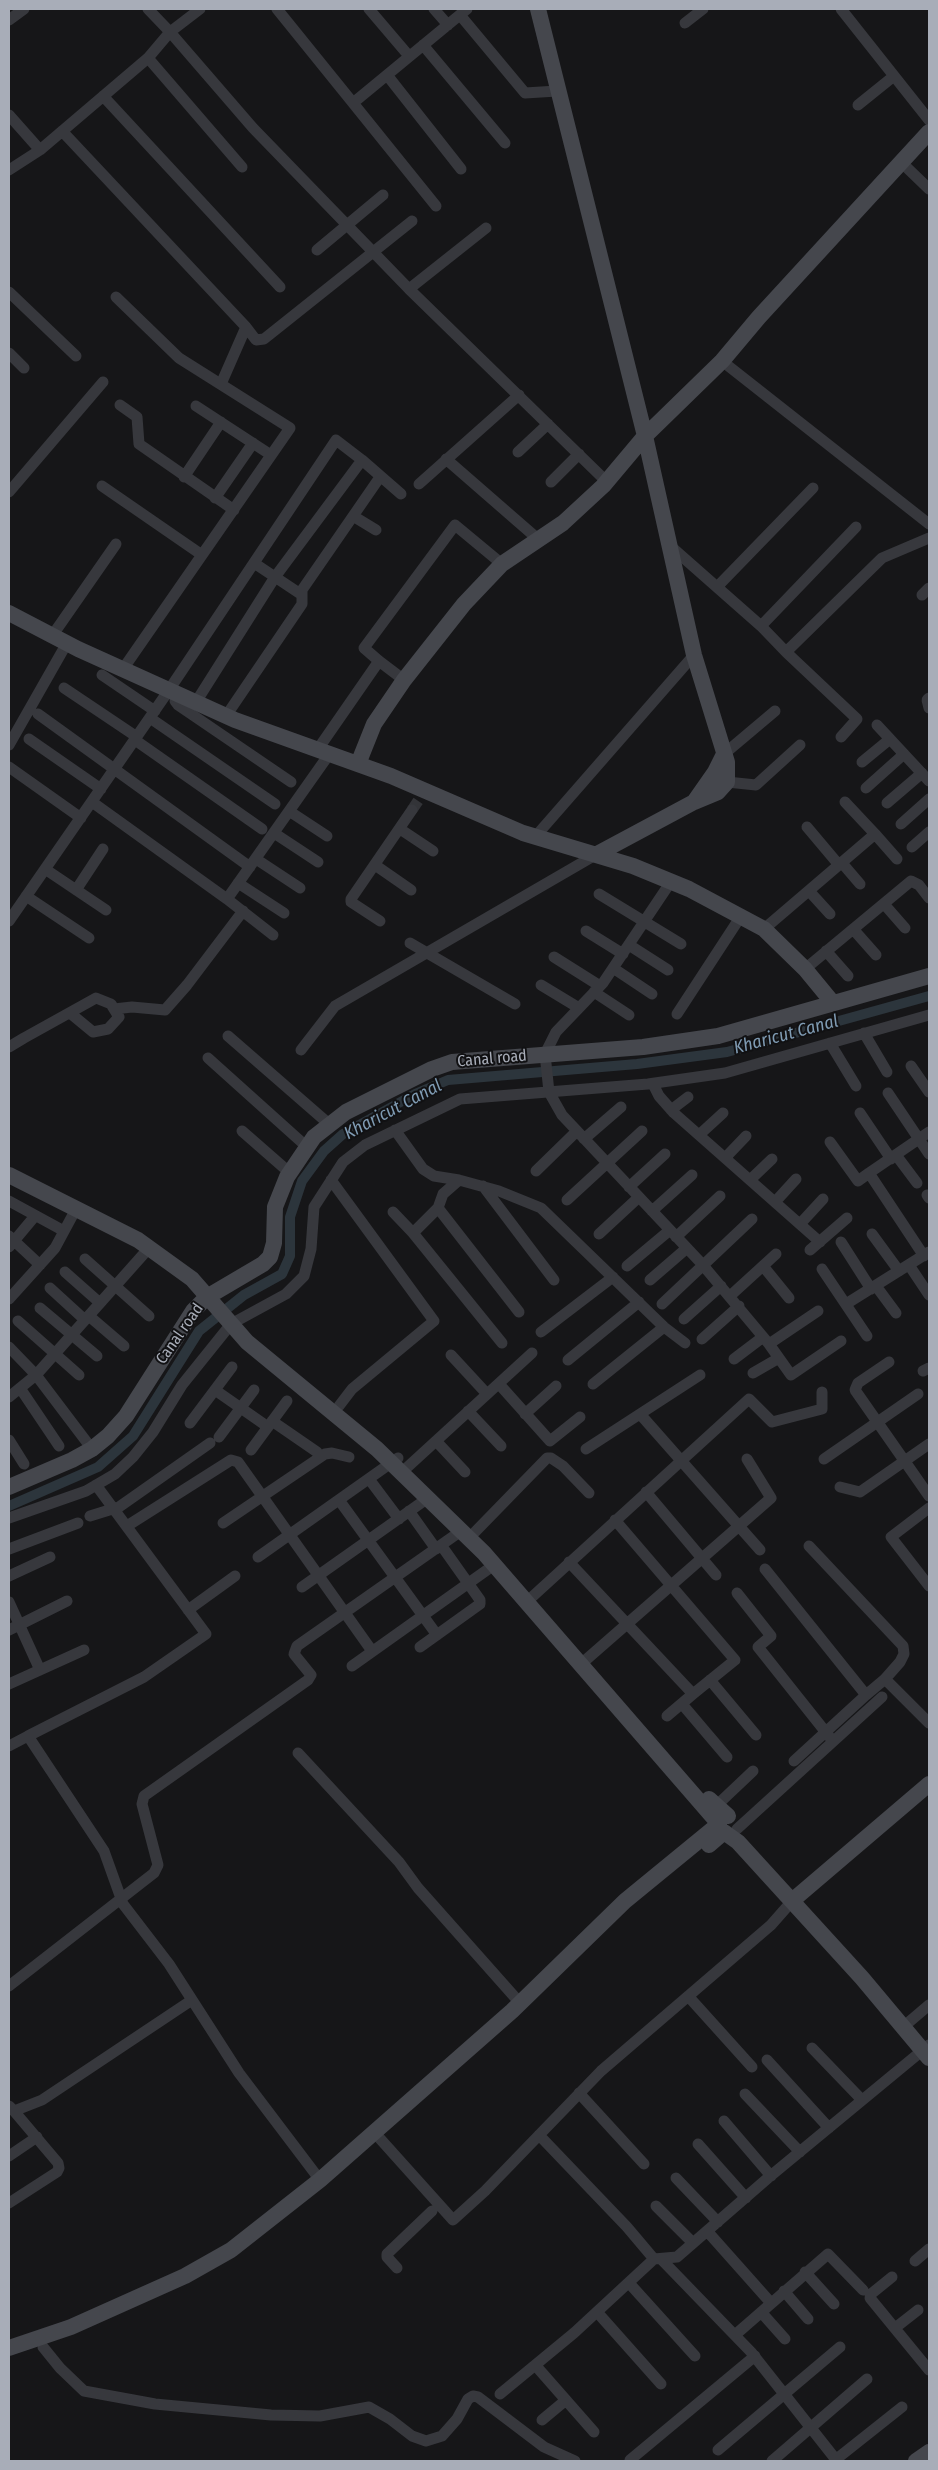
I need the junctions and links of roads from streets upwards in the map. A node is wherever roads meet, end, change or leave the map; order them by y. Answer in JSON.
{"nodes":[{"id":1,"x":24,"y":9,"type":"edge"},
{"id":2,"x":148,"y":9,"type":"edge"},
{"id":3,"x":200,"y":9,"type":"edge"},
{"id":4,"x":277,"y":9,"type":"edge"},
{"id":5,"x":369,"y":9,"type":"edge"},
{"id":6,"x":434,"y":9,"type":"edge"},
{"id":7,"x":538,"y":9,"type":"edge"},
{"id":8,"x":703,"y":9,"type":"edge"},
{"id":9,"x":841,"y":9,"type":"edge"},
{"id":10,"x":464,"y":12,"type":"edge"},
{"id":11,"x":9,"y":20,"type":"edge"},
{"id":12,"x":685,"y":23,"type":"dead end"},
{"id":13,"x":448,"y":25,"type":"junction"},
{"id":14,"x":170,"y":32,"type":"junction"},
{"id":15,"x":423,"y":45,"type":"junction"},
{"id":16,"x":410,"y":56,"type":"junction"},
{"id":17,"x":148,"y":58,"type":"junction"},
{"id":18,"x":387,"y":74,"type":"junction"},
{"id":19,"x":894,"y":76,"type":"junction"},
{"id":20,"x":557,"y":91,"type":"junction"},
{"id":21,"x":103,"y":96,"type":"junction"},
{"id":22,"x":353,"y":103,"type":"junction"},
{"id":23,"x":858,"y":105,"type":"dead end"},
{"id":24,"x":9,"y":115,"type":"edge"},
{"id":25,"x":929,"y":120,"type":"edge"},
{"id":26,"x":62,"y":131,"type":"junction"},
{"id":27,"x":929,"y":132,"type":"edge"},
{"id":28,"x":505,"y":143,"type":"dead end"},
{"id":29,"x":40,"y":150,"type":"junction"},
{"id":30,"x":901,"y":162,"type":"junction"},
{"id":31,"x":242,"y":167,"type":"dead end"},
{"id":32,"x":461,"y":169,"type":"dead end"},
{"id":33,"x":9,"y":170,"type":"edge"},
{"id":34,"x":929,"y":189,"type":"edge"},
{"id":35,"x":383,"y":195,"type":"dead end"},
{"id":36,"x":436,"y":206,"type":"dead end"},
{"id":37,"x":412,"y":220,"type":"dead end"},
{"id":38,"x":348,"y":225,"type":"junction"},
{"id":39,"x":486,"y":228,"type":"dead end"},
{"id":40,"x":317,"y":250,"type":"dead end"},
{"id":41,"x":373,"y":251,"type":"junction"},
{"id":42,"x":280,"y":288,"type":"dead end"},
{"id":43,"x":409,"y":289,"type":"junction"},
{"id":44,"x":9,"y":292,"type":"edge"},
{"id":45,"x":116,"y":297,"type":"dead end"},
{"id":46,"x":246,"y":327,"type":"junction"},
{"id":47,"x":9,"y":353,"type":"edge"},
{"id":48,"x":76,"y":356,"type":"dead end"},
{"id":49,"x":722,"y":362,"type":"junction"},
{"id":50,"x":24,"y":368,"type":"dead end"},
{"id":51,"x":104,"y":382,"type":"dead end"},
{"id":52,"x":221,"y":384,"type":"junction"},
{"id":53,"x":519,"y":395,"type":"junction"},
{"id":54,"x":120,"y":405,"type":"dead end"},
{"id":55,"x":196,"y":406,"type":"dead end"},
{"id":56,"x":221,"y":422,"type":"junction"},
{"id":57,"x":548,"y":424,"type":"junction"},
{"id":58,"x":645,"y":436,"type":"junction"},
{"id":59,"x":253,"y":443,"type":"junction"},
{"id":60,"x":518,"y":452,"type":"dead end"},
{"id":61,"x":579,"y":454,"type":"junction"},
{"id":62,"x":271,"y":456,"type":"junction"},
{"id":63,"x":446,"y":459,"type":"junction"},
{"id":64,"x":362,"y":460,"type":"junction"},
{"id":65,"x":184,"y":477,"type":"junction"},
{"id":66,"x":380,"y":478,"type":"junction"},
{"id":67,"x":551,"y":482,"type":"dead end"},
{"id":68,"x":607,"y":482,"type":"junction"},
{"id":69,"x":419,"y":484,"type":"dead end"},
{"id":70,"x":102,"y":486,"type":"dead end"},
{"id":71,"x":813,"y":488,"type":"dead end"},
{"id":72,"x":9,"y":492,"type":"edge"},
{"id":73,"x":400,"y":494,"type":"dead end"},
{"id":74,"x":215,"y":498,"type":"junction"},
{"id":75,"x":234,"y":510,"type":"junction"},
{"id":76,"x":354,"y":516,"type":"junction"},
{"id":77,"x":929,"y":524,"type":"edge"},
{"id":78,"x":856,"y":527,"type":"dead end"},
{"id":79,"x":376,"y":530,"type":"dead end"},
{"id":80,"x":929,"y":538,"type":"edge"},
{"id":81,"x":539,"y":540,"type":"junction"},
{"id":82,"x":668,"y":543,"type":"junction"},
{"id":83,"x":116,"y":544,"type":"dead end"},
{"id":84,"x":202,"y":555,"type":"junction"},
{"id":85,"x":254,"y":563,"type":"junction"},
{"id":86,"x":502,"y":564,"type":"junction"},
{"id":87,"x":275,"y":577,"type":"junction"},
{"id":88,"x":717,"y":587,"type":"junction"},
{"id":89,"x":302,"y":595,"type":"junction"},
{"id":90,"x":9,"y":613,"type":"edge"},
{"id":91,"x":760,"y":626,"type":"junction"},
{"id":92,"x":60,"y":639,"type":"junction"},
{"id":93,"x":786,"y":652,"type":"junction"},
{"id":94,"x":694,"y":655,"type":"junction"},
{"id":95,"x":380,"y":661,"type":"junction"},
{"id":96,"x":123,"y":669,"type":"junction"},
{"id":97,"x":102,"y":675,"type":"dead end"},
{"id":98,"x":404,"y":680,"type":"junction"},
{"id":99,"x":64,"y":688,"type":"dead end"},
{"id":100,"x":173,"y":692,"type":"junction"},
{"id":101,"x":929,"y":698,"type":"edge"},
{"id":102,"x":196,"y":702,"type":"junction"},
{"id":103,"x":929,"y":708,"type":"edge"},
{"id":104,"x":775,"y":711,"type":"dead end"},
{"id":105,"x":38,"y":714,"type":"dead end"},
{"id":106,"x":152,"y":715,"type":"junction"},
{"id":107,"x":226,"y":716,"type":"junction"},
{"id":108,"x":877,"y":725,"type":"dead end"},
{"id":109,"x":841,"y":737,"type":"dead end"},
{"id":110,"x":136,"y":738,"type":"junction"},
{"id":111,"x":890,"y":738,"type":"junction"},
{"id":112,"x":29,"y":739,"type":"dead end"},
{"id":113,"x":9,"y":745,"type":"edge"},
{"id":114,"x":800,"y":745,"type":"dead end"},
{"id":115,"x":324,"y":751,"type":"junction"},
{"id":116,"x":724,"y":754,"type":"junction"},
{"id":117,"x":904,"y":754,"type":"junction"},
{"id":118,"x":862,"y":762,"type":"dead end"},
{"id":119,"x":358,"y":764,"type":"junction"},
{"id":120,"x":9,"y":767,"type":"edge"},
{"id":121,"x":115,"y":770,"type":"junction"},
{"id":122,"x":925,"y":777,"type":"edge"},
{"id":123,"x":291,"y":782,"type":"dead end"},
{"id":124,"x":727,"y":782,"type":"junction"},
{"id":125,"x":866,"y":788,"type":"dead end"},
{"id":126,"x":101,"y":789,"type":"junction"},
{"id":127,"x":929,"y":799,"type":"edge"},
{"id":128,"x":92,"y":802,"type":"junction"},
{"id":129,"x":694,"y":802,"type":"junction"},
{"id":130,"x":845,"y":802,"type":"dead end"},
{"id":131,"x":887,"y":803,"type":"dead end"},
{"id":132,"x":275,"y":804,"type":"dead end"},
{"id":133,"x":412,"y":810,"type":"tunnel mouth"},
{"id":134,"x":289,"y":811,"type":"junction"},
{"id":135,"x":81,"y":818,"type":"junction"},
{"id":136,"x":901,"y":824,"type":"dead end"},
{"id":137,"x":807,"y":828,"type":"dead end"},
{"id":138,"x":262,"y":829,"type":"dead end"},
{"id":139,"x":400,"y":829,"type":"junction"},
{"id":140,"x":929,"y":832,"type":"edge"},
{"id":141,"x":274,"y":833,"type":"junction"},
{"id":142,"x":875,"y":834,"type":"junction"},
{"id":143,"x":327,"y":836,"type":"dead end"},
{"id":144,"x":535,"y":836,"type":"junction"},
{"id":145,"x":912,"y":847,"type":"dead end"},
{"id":146,"x":102,"y":849,"type":"dead end"},
{"id":147,"x":433,"y":851,"type":"dead end"},
{"id":148,"x":597,"y":854,"type":"junction"},
{"id":149,"x":897,"y":859,"type":"dead end"},
{"id":150,"x":318,"y":862,"type":"dead end"},
{"id":151,"x":253,"y":863,"type":"junction"},
{"id":152,"x":841,"y":864,"type":"junction"},
{"id":153,"x":375,"y":865,"type":"junction"},
{"id":154,"x":45,"y":869,"type":"junction"},
{"id":155,"x":670,"y":883,"type":"junction"},
{"id":156,"x":238,"y":884,"type":"junction"},
{"id":157,"x":860,"y":884,"type":"dead end"},
{"id":158,"x":300,"y":888,"type":"dead end"},
{"id":159,"x":76,"y":890,"type":"junction"},
{"id":160,"x":411,"y":890,"type":"dead end"},
{"id":161,"x":809,"y":891,"type":"junction"},
{"id":162,"x":599,"y":894,"type":"dead end"},
{"id":163,"x":26,"y":896,"type":"junction"},
{"id":164,"x":929,"y":898,"type":"edge"},
{"id":165,"x":227,"y":899,"type":"junction"},
{"id":166,"x":884,"y":904,"type":"junction"},
{"id":167,"x":106,"y":910,"type":"dead end"},
{"id":168,"x":242,"y":911,"type":"junction"},
{"id":169,"x":284,"y":913,"type":"dead end"},
{"id":170,"x":830,"y":914,"type":"dead end"},
{"id":171,"x":741,"y":916,"type":"junction"},
{"id":172,"x":645,"y":920,"type":"junction"},
{"id":173,"x":9,"y":921,"type":"edge"},
{"id":174,"x":380,"y":922,"type":"dead end"},
{"id":175,"x":905,"y":928,"type":"dead end"},
{"id":176,"x":764,"y":929,"type":"junction"},
{"id":177,"x":853,"y":929,"type":"junction"},
{"id":178,"x":586,"y":931,"type":"dead end"},
{"id":179,"x":273,"y":935,"type":"dead end"},
{"id":180,"x":89,"y":938,"type":"dead end"},
{"id":181,"x":410,"y":943,"type":"dead end"},
{"id":182,"x":681,"y":944,"type":"dead end"},
{"id":183,"x":626,"y":949,"type":"junction"},
{"id":184,"x":826,"y":951,"type":"junction"},
{"id":185,"x":427,"y":953,"type":"junction"},
{"id":186,"x":876,"y":955,"type":"dead end"},
{"id":187,"x":554,"y":957,"type":"dead end"},
{"id":188,"x":613,"y":968,"type":"junction"},
{"id":189,"x":805,"y":969,"type":"junction"},
{"id":190,"x":668,"y":970,"type":"dead end"},
{"id":191,"x":848,"y":976,"type":"dead end"},
{"id":192,"x":929,"y":976,"type":"edge"},
{"id":193,"x":541,"y":985,"type":"dead end"},
{"id":194,"x":597,"y":989,"type":"junction"},
{"id":195,"x":652,"y":994,"type":"dead end"},
{"id":196,"x":833,"y":1003,"type":"junction"},
{"id":197,"x":515,"y":1004,"type":"dead end"},
{"id":198,"x":114,"y":1008,"type":"junction"},
{"id":199,"x":579,"y":1008,"type":"junction"},
{"id":200,"x":70,"y":1013,"type":"junction"},
{"id":201,"x":677,"y":1014,"type":"dead end"},
{"id":202,"x":629,"y":1015,"type":"dead end"},
{"id":203,"x":929,"y":1015,"type":"edge"},
{"id":204,"x":864,"y":1033,"type":"junction"},
{"id":205,"x":228,"y":1036,"type":"dead end"},
{"id":206,"x":830,"y":1043,"type":"junction"},
{"id":207,"x":9,"y":1047,"type":"edge"},
{"id":208,"x":301,"y":1050,"type":"dead end"},
{"id":209,"x":545,"y":1057,"type":"junction"},
{"id":210,"x":208,"y":1058,"type":"dead end"},
{"id":211,"x":911,"y":1066,"type":"dead end"},
{"id":212,"x":887,"y":1072,"type":"dead end"},
{"id":213,"x":653,"y":1084,"type":"junction"},
{"id":214,"x":856,"y":1086,"type":"dead end"},
{"id":215,"x":549,"y":1092,"type":"junction"},
{"id":216,"x":929,"y":1092,"type":"edge"},
{"id":217,"x":888,"y":1093,"type":"dead end"},
{"id":218,"x":688,"y":1097,"type":"dead end"},
{"id":219,"x":621,"y":1107,"type":"dead end"},
{"id":220,"x":671,"y":1110,"type":"junction"},
{"id":221,"x":723,"y":1113,"type":"dead end"},
{"id":222,"x":860,"y":1113,"type":"dead end"},
{"id":223,"x":329,"y":1124,"type":"junction"},
{"id":224,"x":395,"y":1130,"type":"junction"},
{"id":225,"x":242,"y":1131,"type":"dead end"},
{"id":226,"x":642,"y":1131,"type":"dead end"},
{"id":227,"x":929,"y":1132,"type":"edge"},
{"id":228,"x":581,"y":1135,"type":"junction"},
{"id":229,"x":700,"y":1135,"type":"junction"},
{"id":230,"x":746,"y":1136,"type":"dead end"},
{"id":231,"x":919,"y":1139,"type":"junction"},
{"id":232,"x":830,"y":1142,"type":"dead end"},
{"id":233,"x":307,"y":1148,"type":"junction"},
{"id":234,"x":665,"y":1154,"type":"dead end"},
{"id":235,"x":929,"y":1154,"type":"edge"},
{"id":236,"x":894,"y":1157,"type":"junction"},
{"id":237,"x":724,"y":1158,"type":"junction"},
{"id":238,"x":772,"y":1159,"type":"dead end"},
{"id":239,"x":606,"y":1162,"type":"junction"},
{"id":240,"x":9,"y":1163,"type":"edge"},
{"id":241,"x":536,"y":1171,"type":"dead end"},
{"id":242,"x":290,"y":1173,"type":"junction"},
{"id":243,"x":869,"y":1173,"type":"junction"},
{"id":244,"x":9,"y":1175,"type":"edge"},
{"id":245,"x":692,"y":1175,"type":"dead end"},
{"id":246,"x":796,"y":1179,"type":"dead end"},
{"id":247,"x":331,"y":1180,"type":"junction"},
{"id":248,"x":460,"y":1180,"type":"junction"},
{"id":249,"x":750,"y":1180,"type":"junction"},
{"id":250,"x":917,"y":1183,"type":"dead end"},
{"id":251,"x":483,"y":1186,"type":"junction"},
{"id":252,"x":629,"y":1187,"type":"junction"},
{"id":253,"x":720,"y":1196,"type":"dead end"},
{"id":254,"x":639,"y":1198,"type":"junction"},
{"id":255,"x":823,"y":1199,"type":"dead end"},
{"id":256,"x":567,"y":1200,"type":"dead end"},
{"id":257,"x":9,"y":1201,"type":"edge"},
{"id":258,"x":775,"y":1202,"type":"junction"},
{"id":259,"x":438,"y":1208,"type":"junction"},
{"id":260,"x":76,"y":1209,"type":"junction"},
{"id":261,"x":652,"y":1211,"type":"junction"},
{"id":262,"x":393,"y":1212,"type":"dead end"},
{"id":263,"x":35,"y":1216,"type":"junction"},
{"id":264,"x":847,"y":1218,"type":"dead end"},
{"id":265,"x":752,"y":1219,"type":"dead end"},
{"id":266,"x":800,"y":1224,"type":"junction"},
{"id":267,"x":64,"y":1231,"type":"junction"},
{"id":268,"x":414,"y":1233,"type":"junction"},
{"id":269,"x":599,"y":1234,"type":"dead end"},
{"id":270,"x":673,"y":1234,"type":"junction"},
{"id":271,"x":872,"y":1234,"type":"dead end"},
{"id":272,"x":11,"y":1241,"type":"edge"},
{"id":273,"x":820,"y":1242,"type":"junction"},
{"id":274,"x":841,"y":1242,"type":"dead end"},
{"id":275,"x":149,"y":1248,"type":"junction"},
{"id":276,"x":687,"y":1248,"type":"junction"},
{"id":277,"x":810,"y":1250,"type":"dead end"},
{"id":278,"x":776,"y":1254,"type":"dead end"},
{"id":279,"x":926,"y":1254,"type":"edge"},
{"id":280,"x":85,"y":1260,"type":"dead end"},
{"id":281,"x":702,"y":1264,"type":"junction"},
{"id":282,"x":40,"y":1265,"type":"junction"},
{"id":283,"x":909,"y":1265,"type":"junction"},
{"id":284,"x":627,"y":1266,"type":"dead end"},
{"id":285,"x":763,"y":1266,"type":"junction"},
{"id":286,"x":822,"y":1269,"type":"dead end"},
{"id":287,"x":65,"y":1272,"type":"dead end"},
{"id":288,"x":898,"y":1272,"type":"junction"},
{"id":289,"x":613,"y":1277,"type":"junction"},
{"id":290,"x":554,"y":1280,"type":"dead end"},
{"id":291,"x":650,"y":1280,"type":"dead end"},
{"id":292,"x":115,"y":1286,"type":"junction"},
{"id":293,"x":721,"y":1286,"type":"junction"},
{"id":294,"x":873,"y":1287,"type":"junction"},
{"id":295,"x":50,"y":1288,"type":"dead end"},
{"id":296,"x":929,"y":1295,"type":"edge"},
{"id":297,"x":213,"y":1296,"type":"junction"},
{"id":298,"x":730,"y":1296,"type":"junction"},
{"id":299,"x":790,"y":1298,"type":"dead end"},
{"id":300,"x":9,"y":1299,"type":"edge"},
{"id":301,"x":100,"y":1302,"type":"junction"},
{"id":302,"x":639,"y":1302,"type":"junction"},
{"id":303,"x":662,"y":1304,"type":"dead end"},
{"id":304,"x":846,"y":1304,"type":"junction"},
{"id":305,"x":739,"y":1306,"type":"junction"},
{"id":306,"x":40,"y":1308,"type":"dead end"},
{"id":307,"x":519,"y":1312,"type":"dead end"},
{"id":308,"x":818,"y":1312,"type":"dead end"},
{"id":309,"x":896,"y":1313,"type":"dead end"},
{"id":310,"x":149,"y":1316,"type":"dead end"},
{"id":311,"x":87,"y":1318,"type":"junction"},
{"id":312,"x":684,"y":1319,"type":"dead end"},
{"id":313,"x":18,"y":1321,"type":"dead end"},
{"id":314,"x":233,"y":1322,"type":"junction"},
{"id":315,"x":664,"y":1327,"type":"junction"},
{"id":316,"x":542,"y":1332,"type":"dead end"},
{"id":317,"x":72,"y":1335,"type":"junction"},
{"id":318,"x":867,"y":1336,"type":"dead end"},
{"id":319,"x":702,"y":1338,"type":"dead end"},
{"id":320,"x":766,"y":1340,"type":"junction"},
{"id":321,"x":841,"y":1341,"type":"dead end"},
{"id":322,"x":502,"y":1343,"type":"dead end"},
{"id":323,"x":685,"y":1343,"type":"dead end"},
{"id":324,"x":124,"y":1346,"type":"dead end"},
{"id":325,"x":9,"y":1347,"type":"edge"},
{"id":326,"x":532,"y":1353,"type":"dead end"},
{"id":327,"x":54,"y":1355,"type":"junction"},
{"id":328,"x":451,"y":1355,"type":"dead end"},
{"id":329,"x":97,"y":1356,"type":"dead end"},
{"id":330,"x":779,"y":1358,"type":"junction"},
{"id":331,"x":734,"y":1359,"type":"dead end"},
{"id":332,"x":568,"y":1360,"type":"dead end"},
{"id":333,"x":889,"y":1362,"type":"dead end"},
{"id":334,"x":232,"y":1367,"type":"dead end"},
{"id":335,"x":753,"y":1373,"type":"dead end"},
{"id":336,"x":79,"y":1375,"type":"dead end"},
{"id":337,"x":700,"y":1375,"type":"dead end"},
{"id":338,"x":36,"y":1376,"type":"junction"},
{"id":339,"x":499,"y":1384,"type":"junction"},
{"id":340,"x":594,"y":1384,"type":"dead end"},
{"id":341,"x":556,"y":1386,"type":"dead end"},
{"id":342,"x":20,"y":1388,"type":"junction"},
{"id":343,"x":215,"y":1390,"type":"junction"},
{"id":344,"x":254,"y":1390,"type":"dead end"},
{"id":345,"x":822,"y":1392,"type":"dead end"},
{"id":346,"x":292,"y":1394,"type":"junction"},
{"id":347,"x":488,"y":1394,"type":"junction"},
{"id":348,"x":918,"y":1394,"type":"dead end"},
{"id":349,"x":9,"y":1397,"type":"edge"},
{"id":350,"x":339,"y":1406,"type":"junction"},
{"id":351,"x":241,"y":1408,"type":"junction"},
{"id":352,"x":468,"y":1411,"type":"junction"},
{"id":353,"x":524,"y":1414,"type":"junction"},
{"id":354,"x":640,"y":1414,"type":"junction"},
{"id":355,"x":580,"y":1417,"type":"dead end"},
{"id":356,"x":190,"y":1423,"type":"dead end"},
{"id":357,"x":876,"y":1423,"type":"junction"},
{"id":358,"x":270,"y":1424,"type":"junction"},
{"id":359,"x":9,"y":1440,"type":"edge"},
{"id":360,"x":436,"y":1441,"type":"junction"},
{"id":361,"x":929,"y":1444,"type":"edge"},
{"id":362,"x":59,"y":1446,"type":"dead end"},
{"id":363,"x":501,"y":1446,"type":"dead end"},
{"id":364,"x":92,"y":1449,"type":"junction"},
{"id":365,"x":586,"y":1449,"type":"dead end"},
{"id":366,"x":251,"y":1450,"type":"dead end"},
{"id":367,"x":317,"y":1452,"type":"dead end"},
{"id":368,"x":349,"y":1457,"type":"dead end"},
{"id":369,"x":747,"y":1459,"type":"dead end"},
{"id":370,"x":681,"y":1460,"type":"junction"},
{"id":371,"x":824,"y":1460,"type":"dead end"},
{"id":372,"x":905,"y":1462,"type":"junction"},
{"id":373,"x":24,"y":1464,"type":"dead end"},
{"id":374,"x":400,"y":1465,"type":"junction"},
{"id":375,"x":465,"y":1472,"type":"dead end"},
{"id":376,"x":369,"y":1479,"type":"junction"},
{"id":377,"x":96,"y":1485,"type":"junction"},
{"id":378,"x":9,"y":1487,"type":"edge"},
{"id":379,"x":840,"y":1487,"type":"dead end"},
{"id":380,"x":646,"y":1492,"type":"junction"},
{"id":381,"x":589,"y":1493,"type":"dead end"},
{"id":382,"x":263,"y":1495,"type":"junction"},
{"id":383,"x":929,"y":1496,"type":"edge"},
{"id":384,"x":428,"y":1498,"type":"junction"},
{"id":385,"x":339,"y":1500,"type":"junction"},
{"id":386,"x":929,"y":1508,"type":"edge"},
{"id":387,"x":114,"y":1509,"type":"junction"},
{"id":388,"x":409,"y":1511,"type":"junction"},
{"id":389,"x":90,"y":1516,"type":"dead end"},
{"id":390,"x":9,"y":1518,"type":"edge"},
{"id":391,"x":399,"y":1519,"type":"junction"},
{"id":392,"x":615,"y":1520,"type":"junction"},
{"id":393,"x":78,"y":1523,"type":"dead end"},
{"id":394,"x":223,"y":1523,"type":"dead end"},
{"id":395,"x":127,"y":1526,"type":"junction"},
{"id":396,"x":739,"y":1526,"type":"junction"},
{"id":397,"x":468,"y":1531,"type":"junction"},
{"id":398,"x":289,"y":1534,"type":"junction"},
{"id":399,"x":369,"y":1540,"type":"junction"},
{"id":400,"x":809,"y":1546,"type":"dead end"},
{"id":401,"x":439,"y":1547,"type":"junction"},
{"id":402,"x":9,"y":1549,"type":"edge"},
{"id":403,"x":760,"y":1550,"type":"dead end"},
{"id":404,"x":50,"y":1557,"type":"dead end"},
{"id":405,"x":258,"y":1557,"type":"dead end"},
{"id":406,"x":702,"y":1558,"type":"junction"},
{"id":407,"x":570,"y":1562,"type":"junction"},
{"id":408,"x":494,"y":1565,"type":"junction"},
{"id":409,"x":764,"y":1569,"type":"dead end"},
{"id":410,"x":926,"y":1573,"type":"edge"},
{"id":411,"x":716,"y":1575,"type":"dead end"},
{"id":412,"x":9,"y":1576,"type":"edge"},
{"id":413,"x":235,"y":1576,"type":"dead end"},
{"id":414,"x":318,"y":1576,"type":"junction"},
{"id":415,"x":397,"y":1577,"type":"junction"},
{"id":416,"x":469,"y":1582,"type":"junction"},
{"id":417,"x":672,"y":1585,"type":"junction"},
{"id":418,"x":929,"y":1586,"type":"edge"},
{"id":419,"x":302,"y":1587,"type":"dead end"},
{"id":420,"x":736,"y":1594,"type":"dead end"},
{"id":421,"x":532,"y":1597,"type":"junction"},
{"id":422,"x":67,"y":1601,"type":"dead end"},
{"id":423,"x":9,"y":1602,"type":"edge"},
{"id":424,"x":188,"y":1610,"type":"junction"},
{"id":425,"x":344,"y":1613,"type":"junction"},
{"id":426,"x":423,"y":1614,"type":"junction"},
{"id":427,"x":627,"y":1624,"type":"junction"},
{"id":428,"x":14,"y":1628,"type":"edge"},
{"id":429,"x":438,"y":1635,"type":"junction"},
{"id":430,"x":420,"y":1647,"type":"dead end"},
{"id":431,"x":84,"y":1650,"type":"dead end"},
{"id":432,"x":372,"y":1651,"type":"junction"},
{"id":433,"x":583,"y":1662,"type":"junction"},
{"id":434,"x":352,"y":1666,"type":"dead end"},
{"id":435,"x":40,"y":1670,"type":"junction"},
{"id":436,"x":885,"y":1678,"type":"junction"},
{"id":437,"x":710,"y":1680,"type":"junction"},
{"id":438,"x":9,"y":1684,"type":"edge"},
{"id":439,"x":693,"y":1694,"type":"junction"},
{"id":440,"x":866,"y":1695,"type":"junction"},
{"id":441,"x":882,"y":1697,"type":"dead end"},
{"id":442,"x":682,"y":1704,"type":"junction"},
{"id":443,"x":668,"y":1716,"type":"dead end"},
{"id":444,"x":929,"y":1723,"type":"edge"},
{"id":445,"x":756,"y":1735,"type":"dead end"},
{"id":446,"x":28,"y":1736,"type":"junction"},
{"id":447,"x":829,"y":1736,"type":"junction"},
{"id":448,"x":9,"y":1746,"type":"edge"},
{"id":449,"x":298,"y":1753,"type":"dead end"},
{"id":450,"x":727,"y":1757,"type":"dead end"},
{"id":451,"x":794,"y":1760,"type":"dead end"},
{"id":452,"x":753,"y":1771,"type":"dead end"},
{"id":453,"x":929,"y":1784,"type":"edge"},
{"id":454,"x":727,"y":1822,"type":"junction"},
{"id":455,"x":795,"y":1898,"type":"junction"},
{"id":456,"x":122,"y":1900,"type":"junction"},
{"id":457,"x":9,"y":1986,"type":"edge"},
{"id":458,"x":688,"y":1996,"type":"junction"},
{"id":459,"x":192,"y":2000,"type":"junction"},
{"id":460,"x":520,"y":2003,"type":"junction"},
{"id":461,"x":929,"y":2005,"type":"edge"},
{"id":462,"x":909,"y":2022,"type":"junction"},
{"id":463,"x":812,"y":2048,"type":"dead end"},
{"id":464,"x":928,"y":2049,"type":"edge"},
{"id":465,"x":767,"y":2060,"type":"dead end"},
{"id":466,"x":752,"y":2068,"type":"dead end"},
{"id":467,"x":579,"y":2093,"type":"junction"},
{"id":468,"x":746,"y":2094,"type":"dead end"},
{"id":469,"x":862,"y":2100,"type":"junction"},
{"id":470,"x":12,"y":2108,"type":"edge"},
{"id":471,"x":724,"y":2121,"type":"dead end"},
{"id":472,"x":828,"y":2128,"type":"junction"},
{"id":473,"x":378,"y":2135,"type":"junction"},
{"id":474,"x":539,"y":2135,"type":"junction"},
{"id":475,"x":36,"y":2137,"type":"junction"},
{"id":476,"x":698,"y":2144,"type":"dead end"},
{"id":477,"x":800,"y":2152,"type":"junction"},
{"id":478,"x":9,"y":2156,"type":"edge"},
{"id":479,"x":644,"y":2164,"type":"dead end"},
{"id":480,"x":771,"y":2176,"type":"junction"},
{"id":481,"x":676,"y":2178,"type":"dead end"},
{"id":482,"x":320,"y":2180,"type":"junction"},
{"id":483,"x":746,"y":2198,"type":"junction"},
{"id":484,"x":9,"y":2203,"type":"edge"},
{"id":485,"x":656,"y":2206,"type":"dead end"},
{"id":486,"x":435,"y":2208,"type":"junction"},
{"id":487,"x":718,"y":2222,"type":"junction"},
{"id":488,"x":707,"y":2231,"type":"junction"},
{"id":489,"x":693,"y":2243,"type":"junction"},
{"id":490,"x":929,"y":2250,"type":"edge"},
{"id":491,"x":658,"y":2259,"type":"junction"},
{"id":492,"x":915,"y":2261,"type":"dead end"},
{"id":493,"x":396,"y":2268,"type":"dead end"},
{"id":494,"x":805,"y":2272,"type":"junction"},
{"id":495,"x":892,"y":2278,"type":"dead end"},
{"id":496,"x":629,"y":2283,"type":"junction"},
{"id":497,"x":863,"y":2290,"type":"dead end"},
{"id":498,"x":784,"y":2291,"type":"junction"},
{"id":499,"x":771,"y":2303,"type":"junction"},
{"id":500,"x":834,"y":2304,"type":"dead end"},
{"id":501,"x":918,"y":2310,"type":"dead end"},
{"id":502,"x":597,"y":2312,"type":"junction"},
{"id":503,"x":761,"y":2312,"type":"junction"},
{"id":504,"x":808,"y":2318,"type":"dead end"},
{"id":505,"x":895,"y":2328,"type":"junction"},
{"id":506,"x":735,"y":2335,"type":"junction"},
{"id":507,"x":785,"y":2340,"type":"dead end"},
{"id":508,"x":44,"y":2347,"type":"junction"},
{"id":509,"x":840,"y":2347,"type":"dead end"},
{"id":510,"x":9,"y":2348,"type":"edge"},
{"id":511,"x":695,"y":2356,"type":"dead end"},
{"id":512,"x":755,"y":2356,"type":"junction"},
{"id":513,"x":925,"y":2357,"type":"edge"},
{"id":514,"x":9,"y":2358,"type":"edge"},
{"id":515,"x":536,"y":2366,"type":"junction"},
{"id":516,"x":929,"y":2370,"type":"edge"},
{"id":517,"x":867,"y":2378,"type":"dead end"},
{"id":518,"x":660,"y":2384,"type":"dead end"},
{"id":519,"x":500,"y":2394,"type":"dead end"},
{"id":520,"x":785,"y":2395,"type":"junction"},
{"id":521,"x":566,"y":2400,"type":"junction"},
{"id":522,"x":902,"y":2407,"type":"dead end"},
{"id":523,"x":542,"y":2420,"type":"dead end"},
{"id":524,"x":811,"y":2429,"type":"junction"},
{"id":525,"x":594,"y":2432,"type":"dead end"},
{"id":526,"x":718,"y":2450,"type":"dead end"},
{"id":527,"x":929,"y":2452,"type":"edge"},
{"id":528,"x":630,"y":2460,"type":"edge"},
{"id":529,"x":575,"y":2461,"type":"edge"},
{"id":530,"x":772,"y":2461,"type":"edge"},
{"id":531,"x":838,"y":2461,"type":"edge"},
{"id":532,"x":916,"y":2461,"type":"edge"}],
"edges":[{"from":1,"to":11,"type":"street"},
{"from":2,"to":14,"type":"street"},
{"from":3,"to":14,"type":"street"},
{"from":4,"to":22,"type":"street"},
{"from":5,"to":16,"type":"street"},
{"from":6,"to":13,"type":"street"},
{"from":7,"to":20,"type":"street"},
{"from":8,"to":12,"type":"street"},
{"from":9,"to":19,"type":"street"},
{"from":10,"to":13,"type":"street"},
{"from":10,"to":20,"type":"street"},
{"from":13,"to":15,"type":"street"},
{"from":14,"to":17,"type":"street"},
{"from":14,"to":38,"type":"street"},
{"from":15,"to":16,"type":"street"},
{"from":15,"to":28,"type":"street"},
{"from":16,"to":18,"type":"street"},
{"from":17,"to":21,"type":"street"},
{"from":17,"to":31,"type":"street"},
{"from":18,"to":22,"type":"street"},
{"from":18,"to":32,"type":"street"},
{"from":19,"to":23,"type":"street"},
{"from":19,"to":25,"type":"street"},
{"from":20,"to":58,"type":"street"},
{"from":21,"to":26,"type":"street"},
{"from":21,"to":42,"type":"street"},
{"from":22,"to":36,"type":"street"},
{"from":24,"to":29,"type":"street"},
{"from":26,"to":29,"type":"street"},
{"from":26,"to":46,"type":"street"},
{"from":27,"to":30,"type":"street"},
{"from":29,"to":33,"type":"street"},
{"from":30,"to":34,"type":"street"},
{"from":30,"to":49,"type":"street"},
{"from":35,"to":38,"type":"street"},
{"from":37,"to":41,"type":"street"},
{"from":38,"to":40,"type":"street"},
{"from":38,"to":41,"type":"street"},
{"from":39,"to":43,"type":"street"},
{"from":41,"to":43,"type":"street"},
{"from":41,"to":46,"type":"street"},
{"from":43,"to":53,"type":"street"},
{"from":44,"to":48,"type":"street"},
{"from":45,"to":52,"type":"street"},
{"from":46,"to":52,"type":"street"},
{"from":47,"to":50,"type":"street"},
{"from":49,"to":58,"type":"street"},
{"from":49,"to":77,"type":"street"},
{"from":51,"to":72,"type":"street"},
{"from":52,"to":62,"type":"street"},
{"from":53,"to":57,"type":"street"},
{"from":53,"to":63,"type":"street"},
{"from":54,"to":65,"type":"street"},
{"from":55,"to":56,"type":"street"},
{"from":56,"to":59,"type":"street"},
{"from":56,"to":65,"type":"street"},
{"from":57,"to":60,"type":"street"},
{"from":57,"to":61,"type":"street"},
{"from":58,"to":68,"type":"street"},
{"from":58,"to":82,"type":"street"},
{"from":59,"to":62,"type":"street"},
{"from":59,"to":74,"type":"street"},
{"from":61,"to":67,"type":"street"},
{"from":61,"to":68,"type":"street"},
{"from":62,"to":75,"type":"street"},
{"from":63,"to":69,"type":"street"},
{"from":63,"to":81,"type":"street"},
{"from":64,"to":66,"type":"street"},
{"from":64,"to":85,"type":"street"},
{"from":64,"to":87,"type":"street"},
{"from":65,"to":74,"type":"street"},
{"from":66,"to":73,"type":"street"},
{"from":66,"to":76,"type":"street"},
{"from":68,"to":81,"type":"street"},
{"from":70,"to":84,"type":"street"},
{"from":71,"to":88,"type":"street"},
{"from":74,"to":75,"type":"street"},
{"from":75,"to":84,"type":"street"},
{"from":76,"to":79,"type":"street"},
{"from":76,"to":89,"type":"street"},
{"from":78,"to":91,"type":"street"},
{"from":80,"to":93,"type":"street"},
{"from":81,"to":86,"type":"street"},
{"from":82,"to":88,"type":"street"},
{"from":82,"to":94,"type":"street"},
{"from":83,"to":92,"type":"street"},
{"from":84,"to":96,"type":"street"},
{"from":85,"to":87,"type":"street"},
{"from":85,"to":100,"type":"street"},
{"from":86,"to":95,"type":"street"},
{"from":86,"to":98,"type":"street"},
{"from":87,"to":89,"type":"street"},
{"from":87,"to":102,"type":"street"},
{"from":88,"to":91,"type":"street"},
{"from":89,"to":107,"type":"street"},
{"from":90,"to":92,"type":"street"},
{"from":91,"to":93,"type":"street"},
{"from":92,"to":96,"type":"street"},
{"from":92,"to":113,"type":"street"},
{"from":93,"to":109,"type":"street"},
{"from":94,"to":116,"type":"street"},
{"from":94,"to":144,"type":"street"},
{"from":95,"to":98,"type":"street"},
{"from":95,"to":115,"type":"street"},
{"from":96,"to":100,"type":"street"},
{"from":97,"to":106,"type":"street"},
{"from":98,"to":119,"type":"street"},
{"from":99,"to":110,"type":"street"},
{"from":100,"to":102,"type":"street"},
{"from":100,"to":106,"type":"street"},
{"from":100,"to":123,"type":"street"},
{"from":101,"to":103,"type":"street"},
{"from":102,"to":107,"type":"street"},
{"from":104,"to":116,"type":"street"},
{"from":105,"to":121,"type":"street"},
{"from":106,"to":110,"type":"street"},
{"from":106,"to":132,"type":"street"},
{"from":107,"to":115,"type":"street"},
{"from":108,"to":111,"type":"street"},
{"from":110,"to":121,"type":"street"},
{"from":110,"to":138,"type":"street"},
{"from":111,"to":117,"type":"street"},
{"from":111,"to":118,"type":"street"},
{"from":112,"to":126,"type":"street"},
{"from":114,"to":124,"type":"street"},
{"from":115,"to":119,"type":"street"},
{"from":115,"to":134,"type":"street"},
{"from":116,"to":124,"type":"street"},
{"from":116,"to":129,"type":"street"},
{"from":117,"to":122,"type":"street"},
{"from":117,"to":125,"type":"street"},
{"from":119,"to":144,"type":"street"},
{"from":120,"to":135,"type":"street"},
{"from":121,"to":126,"type":"street"},
{"from":121,"to":151,"type":"street"},
{"from":122,"to":131,"type":"street"},
{"from":124,"to":129,"type":"street"},
{"from":126,"to":128,"type":"street"},
{"from":127,"to":136,"type":"street"},
{"from":128,"to":135,"type":"street"},
{"from":128,"to":165,"type":"street"},
{"from":129,"to":148,"type":"street"},
{"from":130,"to":142,"type":"street"},
{"from":133,"to":139,"type":"street"},
{"from":134,"to":141,"type":"street"},
{"from":134,"to":143,"type":"street"},
{"from":135,"to":154,"type":"street"},
{"from":137,"to":152,"type":"street"},
{"from":139,"to":147,"type":"street"},
{"from":139,"to":153,"type":"street"},
{"from":140,"to":145,"type":"street"},
{"from":141,"to":150,"type":"street"},
{"from":141,"to":151,"type":"street"},
{"from":142,"to":149,"type":"street"},
{"from":142,"to":152,"type":"street"},
{"from":144,"to":148,"type":"street"},
{"from":146,"to":159,"type":"street"},
{"from":148,"to":155,"type":"street"},
{"from":148,"to":185,"type":"street"},
{"from":151,"to":156,"type":"street"},
{"from":151,"to":158,"type":"street"},
{"from":152,"to":157,"type":"street"},
{"from":152,"to":161,"type":"street"},
{"from":153,"to":160,"type":"street"},
{"from":153,"to":174,"type":"street"},
{"from":154,"to":159,"type":"street"},
{"from":154,"to":163,"type":"street"},
{"from":155,"to":171,"type":"street"},
{"from":155,"to":172,"type":"street"},
{"from":156,"to":165,"type":"street"},
{"from":156,"to":169,"type":"street"},
{"from":159,"to":167,"type":"street"},
{"from":161,"to":170,"type":"street"},
{"from":161,"to":176,"type":"street"},
{"from":162,"to":172,"type":"street"},
{"from":163,"to":173,"type":"street"},
{"from":163,"to":180,"type":"street"},
{"from":164,"to":166,"type":"street"},
{"from":165,"to":168,"type":"street"},
{"from":166,"to":175,"type":"street"},
{"from":166,"to":177,"type":"street"},
{"from":168,"to":179,"type":"street"},
{"from":168,"to":198,"type":"street"},
{"from":171,"to":176,"type":"street"},
{"from":171,"to":201,"type":"street"},
{"from":172,"to":182,"type":"street"},
{"from":172,"to":183,"type":"street"},
{"from":176,"to":189,"type":"street"},
{"from":177,"to":184,"type":"street"},
{"from":177,"to":186,"type":"street"},
{"from":178,"to":183,"type":"street"},
{"from":181,"to":185,"type":"street"},
{"from":183,"to":188,"type":"street"},
{"from":183,"to":190,"type":"street"},
{"from":184,"to":189,"type":"street"},
{"from":184,"to":191,"type":"street"},
{"from":185,"to":197,"type":"street"},
{"from":185,"to":208,"type":"street"},
{"from":187,"to":194,"type":"street"},
{"from":188,"to":194,"type":"street"},
{"from":188,"to":195,"type":"street"},
{"from":189,"to":196,"type":"street"},
{"from":192,"to":196,"type":"street","name":"Canal road"},
{"from":193,"to":199,"type":"street"},
{"from":194,"to":199,"type":"street"},
{"from":194,"to":202,"type":"street"},
{"from":196,"to":209,"type":"street","name":"Canal road"},
{"from":198,"to":200,"type":"street"},
{"from":198,"to":200,"type":"street"},
{"from":199,"to":209,"type":"street"},
{"from":200,"to":207,"type":"street"},
{"from":203,"to":204,"type":"street"},
{"from":204,"to":206,"type":"street"},
{"from":204,"to":212,"type":"street"},
{"from":205,"to":223,"type":"street"},
{"from":206,"to":213,"type":"street"},
{"from":206,"to":214,"type":"street"},
{"from":209,"to":215,"type":"street"},
{"from":209,"to":223,"type":"street","name":"Canal road"},
{"from":210,"to":233,"type":"street"},
{"from":211,"to":216,"type":"street"},
{"from":213,"to":215,"type":"street"},
{"from":213,"to":220,"type":"street"},
{"from":215,"to":224,"type":"street"},
{"from":215,"to":228,"type":"street"},
{"from":217,"to":231,"type":"street"},
{"from":218,"to":220,"type":"street"},
{"from":219,"to":228,"type":"street"},
{"from":220,"to":229,"type":"street"},
{"from":221,"to":229,"type":"street"},
{"from":222,"to":236,"type":"street"},
{"from":223,"to":233,"type":"street","name":"Canal road"},
{"from":224,"to":247,"type":"street"},
{"from":224,"to":248,"type":"street"},
{"from":225,"to":242,"type":"street"},
{"from":226,"to":239,"type":"street"},
{"from":227,"to":231,"type":"street"},
{"from":228,"to":239,"type":"street"},
{"from":228,"to":241,"type":"street"},
{"from":229,"to":237,"type":"street"},
{"from":230,"to":237,"type":"street"},
{"from":231,"to":235,"type":"street"},
{"from":231,"to":236,"type":"street"},
{"from":232,"to":243,"type":"street"},
{"from":233,"to":242,"type":"street","name":"Canal road"},
{"from":234,"to":252,"type":"street"},
{"from":236,"to":243,"type":"street"},
{"from":236,"to":250,"type":"street"},
{"from":237,"to":249,"type":"street"},
{"from":238,"to":249,"type":"street"},
{"from":239,"to":252,"type":"street"},
{"from":239,"to":256,"type":"street"},
{"from":240,"to":297,"type":"street"},
{"from":242,"to":297,"type":"street","name":"Canal road"},
{"from":243,"to":279,"type":"street"},
{"from":244,"to":260,"type":"street"},
{"from":245,"to":261,"type":"street"},
{"from":246,"to":258,"type":"street"},
{"from":247,"to":314,"type":"street"},
{"from":247,"to":350,"type":"street"},
{"from":248,"to":251,"type":"street"},
{"from":248,"to":259,"type":"street"},
{"from":249,"to":258,"type":"street"},
{"from":251,"to":289,"type":"street"},
{"from":251,"to":290,"type":"street"},
{"from":252,"to":254,"type":"street"},
{"from":253,"to":270,"type":"street"},
{"from":254,"to":261,"type":"street"},
{"from":254,"to":269,"type":"street"},
{"from":255,"to":266,"type":"street"},
{"from":257,"to":263,"type":"street"},
{"from":258,"to":266,"type":"street"},
{"from":259,"to":268,"type":"street"},
{"from":259,"to":307,"type":"street"},
{"from":260,"to":267,"type":"street"},
{"from":260,"to":275,"type":"street"},
{"from":261,"to":270,"type":"street"},
{"from":262,"to":268,"type":"street"},
{"from":263,"to":267,"type":"street"},
{"from":263,"to":272,"type":"street"},
{"from":264,"to":273,"type":"street"},
{"from":265,"to":281,"type":"street"},
{"from":266,"to":273,"type":"street"},
{"from":267,"to":282,"type":"street"},
{"from":268,"to":322,"type":"street"},
{"from":270,"to":276,"type":"street"},
{"from":270,"to":284,"type":"street"},
{"from":271,"to":288,"type":"street"},
{"from":272,"to":282,"type":"street"},
{"from":273,"to":277,"type":"street"},
{"from":274,"to":294,"type":"street"},
{"from":275,"to":292,"type":"street"},
{"from":275,"to":297,"type":"street"},
{"from":276,"to":281,"type":"street"},
{"from":276,"to":291,"type":"street"},
{"from":278,"to":285,"type":"street"},
{"from":279,"to":283,"type":"street"},
{"from":280,"to":292,"type":"street"},
{"from":281,"to":293,"type":"street"},
{"from":281,"to":303,"type":"street"},
{"from":282,"to":300,"type":"street"},
{"from":283,"to":288,"type":"street"},
{"from":283,"to":296,"type":"street"},
{"from":285,"to":298,"type":"street"},
{"from":285,"to":299,"type":"street"},
{"from":286,"to":304,"type":"street"},
{"from":287,"to":301,"type":"street"},
{"from":288,"to":294,"type":"street"},
{"from":289,"to":302,"type":"street"},
{"from":289,"to":316,"type":"street"},
{"from":292,"to":301,"type":"street"},
{"from":292,"to":310,"type":"street"},
{"from":293,"to":298,"type":"street"},
{"from":293,"to":312,"type":"street"},
{"from":294,"to":304,"type":"street"},
{"from":294,"to":309,"type":"street"},
{"from":295,"to":311,"type":"street"},
{"from":297,"to":314,"type":"street"},
{"from":297,"to":364,"type":"street","name":"Canal road"},
{"from":298,"to":305,"type":"street"},
{"from":301,"to":311,"type":"street"},
{"from":302,"to":315,"type":"street"},
{"from":302,"to":332,"type":"street"},
{"from":304,"to":318,"type":"street"},
{"from":305,"to":319,"type":"street"},
{"from":305,"to":320,"type":"street"},
{"from":306,"to":317,"type":"street"},
{"from":308,"to":320,"type":"street"},
{"from":311,"to":317,"type":"street"},
{"from":311,"to":324,"type":"street"},
{"from":313,"to":327,"type":"street"},
{"from":314,"to":346,"type":"street"},
{"from":314,"to":350,"type":"street"},
{"from":314,"to":377,"type":"street"},
{"from":315,"to":323,"type":"street"},
{"from":315,"to":340,"type":"street"},
{"from":317,"to":327,"type":"street"},
{"from":317,"to":329,"type":"street"},
{"from":320,"to":330,"type":"street"},
{"from":320,"to":331,"type":"street"},
{"from":321,"to":330,"type":"street"},
{"from":325,"to":338,"type":"street"},
{"from":326,"to":339,"type":"street"},
{"from":327,"to":336,"type":"street"},
{"from":327,"to":338,"type":"street"},
{"from":328,"to":347,"type":"street"},
{"from":330,"to":335,"type":"street"},
{"from":333,"to":357,"type":"street"},
{"from":334,"to":343,"type":"street"},
{"from":337,"to":354,"type":"street"},
{"from":338,"to":342,"type":"street"},
{"from":338,"to":364,"type":"street"},
{"from":339,"to":347,"type":"street"},
{"from":339,"to":353,"type":"street"},
{"from":341,"to":353,"type":"street"},
{"from":342,"to":349,"type":"street"},
{"from":342,"to":362,"type":"street"},
{"from":343,"to":351,"type":"street"},
{"from":343,"to":356,"type":"street"},
{"from":344,"to":351,"type":"street"},
{"from":345,"to":370,"type":"street"},
{"from":346,"to":358,"type":"street"},
{"from":346,"to":374,"type":"street"},
{"from":347,"to":352,"type":"street"},
{"from":348,"to":357,"type":"street"},
{"from":350,"to":374,"type":"street"},
{"from":351,"to":358,"type":"street"},
{"from":351,"to":387,"type":"street"},
{"from":352,"to":360,"type":"street"},
{"from":352,"to":363,"type":"street"},
{"from":353,"to":355,"type":"street"},
{"from":354,"to":365,"type":"street"},
{"from":354,"to":370,"type":"street"},
{"from":357,"to":371,"type":"street"},
{"from":357,"to":372,"type":"street"},
{"from":358,"to":366,"type":"street"},
{"from":358,"to":367,"type":"street"},
{"from":359,"to":373,"type":"street"},
{"from":360,"to":374,"type":"street"},
{"from":360,"to":375,"type":"street"},
{"from":361,"to":372,"type":"street"},
{"from":364,"to":378,"type":"street","name":"Canal road"},
{"from":368,"to":382,"type":"street"},
{"from":369,"to":396,"type":"street"},
{"from":370,"to":380,"type":"street"},
{"from":370,"to":396,"type":"street"},
{"from":372,"to":379,"type":"street"},
{"from":372,"to":383,"type":"street"},
{"from":374,"to":376,"type":"street"},
{"from":374,"to":384,"type":"street"},
{"from":374,"to":397,"type":"street"},
{"from":376,"to":385,"type":"street"},
{"from":376,"to":391,"type":"street"},
{"from":377,"to":387,"type":"street"},
{"from":377,"to":390,"type":"street"},
{"from":380,"to":392,"type":"street"},
{"from":380,"to":406,"type":"street"},
{"from":381,"to":397,"type":"street"},
{"from":382,"to":394,"type":"street"},
{"from":382,"to":395,"type":"street"},
{"from":382,"to":398,"type":"street"},
{"from":384,"to":388,"type":"street"},
{"from":384,"to":397,"type":"street"},
{"from":385,"to":398,"type":"street"},
{"from":385,"to":399,"type":"street"},
{"from":386,"to":410,"type":"street"},
{"from":387,"to":389,"type":"street"},
{"from":387,"to":395,"type":"street"},
{"from":388,"to":391,"type":"street"},
{"from":388,"to":401,"type":"street"},
{"from":391,"to":399,"type":"street"},
{"from":392,"to":407,"type":"street"},
{"from":392,"to":417,"type":"street"},
{"from":393,"to":402,"type":"street"},
{"from":395,"to":424,"type":"street"},
{"from":396,"to":403,"type":"street"},
{"from":396,"to":406,"type":"street"},
{"from":397,"to":401,"type":"street"},
{"from":397,"to":408,"type":"street"},
{"from":397,"to":421,"type":"street"},
{"from":398,"to":405,"type":"street"},
{"from":398,"to":414,"type":"street"},
{"from":399,"to":414,"type":"street"},
{"from":399,"to":415,"type":"street"},
{"from":400,"to":436,"type":"street"},
{"from":401,"to":415,"type":"street"},
{"from":401,"to":416,"type":"street"},
{"from":404,"to":412,"type":"street"},
{"from":406,"to":411,"type":"street"},
{"from":406,"to":417,"type":"street"},
{"from":407,"to":421,"type":"street"},
{"from":407,"to":427,"type":"street"},
{"from":408,"to":416,"type":"street"},
{"from":408,"to":433,"type":"street"},
{"from":409,"to":440,"type":"street"},
{"from":410,"to":418,"type":"street"},
{"from":413,"to":424,"type":"street"},
{"from":414,"to":419,"type":"street"},
{"from":414,"to":425,"type":"street"},
{"from":415,"to":425,"type":"street"},
{"from":415,"to":426,"type":"street"},
{"from":416,"to":426,"type":"street"},
{"from":416,"to":429,"type":"street"},
{"from":417,"to":427,"type":"street"},
{"from":417,"to":437,"type":"street"},
{"from":420,"to":447,"type":"street"},
{"from":421,"to":433,"type":"street"},
{"from":422,"to":428,"type":"street"},
{"from":423,"to":428,"type":"street"},
{"from":424,"to":446,"type":"street"},
{"from":425,"to":432,"type":"street"},
{"from":425,"to":456,"type":"street"},
{"from":426,"to":429,"type":"street"},
{"from":426,"to":432,"type":"street"},
{"from":427,"to":433,"type":"street"},
{"from":427,"to":439,"type":"street"},
{"from":428,"to":435,"type":"street"},
{"from":429,"to":430,"type":"street"},
{"from":431,"to":435,"type":"street"},
{"from":432,"to":434,"type":"street"},
{"from":433,"to":454,"type":"street"},
{"from":435,"to":438,"type":"street"},
{"from":436,"to":440,"type":"street"},
{"from":436,"to":444,"type":"street"},
{"from":437,"to":439,"type":"street"},
{"from":437,"to":445,"type":"street"},
{"from":439,"to":442,"type":"street"},
{"from":440,"to":447,"type":"street"},
{"from":441,"to":447,"type":"street"},
{"from":442,"to":443,"type":"street"},
{"from":442,"to":450,"type":"street"},
{"from":446,"to":448,"type":"street"},
{"from":446,"to":456,"type":"street"},
{"from":447,"to":451,"type":"street"},
{"from":447,"to":454,"type":"street"},
{"from":449,"to":460,"type":"street"},
{"from":452,"to":454,"type":"street"},
{"from":453,"to":455,"type":"street"},
{"from":454,"to":455,"type":"street"},
{"from":454,"to":460,"type":"street"},
{"from":454,"to":473,"type":"street"},
{"from":455,"to":458,"type":"street"},
{"from":455,"to":462,"type":"street"},
{"from":455,"to":464,"type":"street"},
{"from":456,"to":457,"type":"street"},
{"from":456,"to":459,"type":"street"},
{"from":458,"to":466,"type":"street"},
{"from":458,"to":467,"type":"street"},
{"from":459,"to":470,"type":"street"},
{"from":459,"to":482,"type":"street"},
{"from":460,"to":473,"type":"street"},
{"from":461,"to":462,"type":"street"},
{"from":462,"to":464,"type":"street"},
{"from":463,"to":469,"type":"street"},
{"from":464,"to":469,"type":"street"},
{"from":465,"to":472,"type":"street"},
{"from":467,"to":474,"type":"street"},
{"from":467,"to":479,"type":"street"},
{"from":468,"to":477,"type":"street"},
{"from":469,"to":472,"type":"street"},
{"from":470,"to":475,"type":"street"},
{"from":471,"to":480,"type":"street"},
{"from":472,"to":477,"type":"street"},
{"from":473,"to":482,"type":"street"},
{"from":473,"to":486,"type":"street"},
{"from":473,"to":508,"type":"street"},
{"from":474,"to":486,"type":"street"},
{"from":474,"to":491,"type":"street"},
{"from":475,"to":478,"type":"street"},
{"from":475,"to":484,"type":"street"},
{"from":476,"to":483,"type":"street"},
{"from":477,"to":480,"type":"street"},
{"from":480,"to":483,"type":"street"},
{"from":481,"to":487,"type":"street"},
{"from":482,"to":510,"type":"street"},
{"from":483,"to":487,"type":"street"},
{"from":485,"to":489,"type":"street"},
{"from":486,"to":493,"type":"street"},
{"from":487,"to":488,"type":"street"},
{"from":488,"to":489,"type":"street"},
{"from":488,"to":499,"type":"street"},
{"from":489,"to":491,"type":"street"},
{"from":490,"to":492,"type":"street"},
{"from":491,"to":496,"type":"street"},
{"from":491,"to":506,"type":"street"},
{"from":494,"to":497,"type":"street"},
{"from":494,"to":498,"type":"street"},
{"from":494,"to":500,"type":"street"},
{"from":495,"to":505,"type":"street"},
{"from":496,"to":502,"type":"street"},
{"from":496,"to":511,"type":"street"},
{"from":498,"to":499,"type":"street"},
{"from":498,"to":504,"type":"street"},
{"from":499,"to":503,"type":"street"},
{"from":501,"to":505,"type":"street"},
{"from":502,"to":515,"type":"street"},
{"from":502,"to":518,"type":"street"},
{"from":503,"to":506,"type":"street"},
{"from":503,"to":507,"type":"street"},
{"from":505,"to":513,"type":"street"},
{"from":506,"to":512,"type":"street"},
{"from":508,"to":514,"type":"street"},
{"from":508,"to":529,"type":"street"},
{"from":509,"to":520,"type":"street"},
{"from":512,"to":520,"type":"street"},
{"from":512,"to":528,"type":"street"},
{"from":513,"to":516,"type":"street"},
{"from":515,"to":519,"type":"street"},
{"from":515,"to":521,"type":"street"},
{"from":517,"to":524,"type":"street"},
{"from":520,"to":524,"type":"street"},
{"from":520,"to":526,"type":"street"},
{"from":521,"to":523,"type":"street"},
{"from":521,"to":525,"type":"street"},
{"from":522,"to":531,"type":"street"},
{"from":524,"to":530,"type":"street"},
{"from":524,"to":531,"type":"street"},
{"from":527,"to":532,"type":"street"}]}
